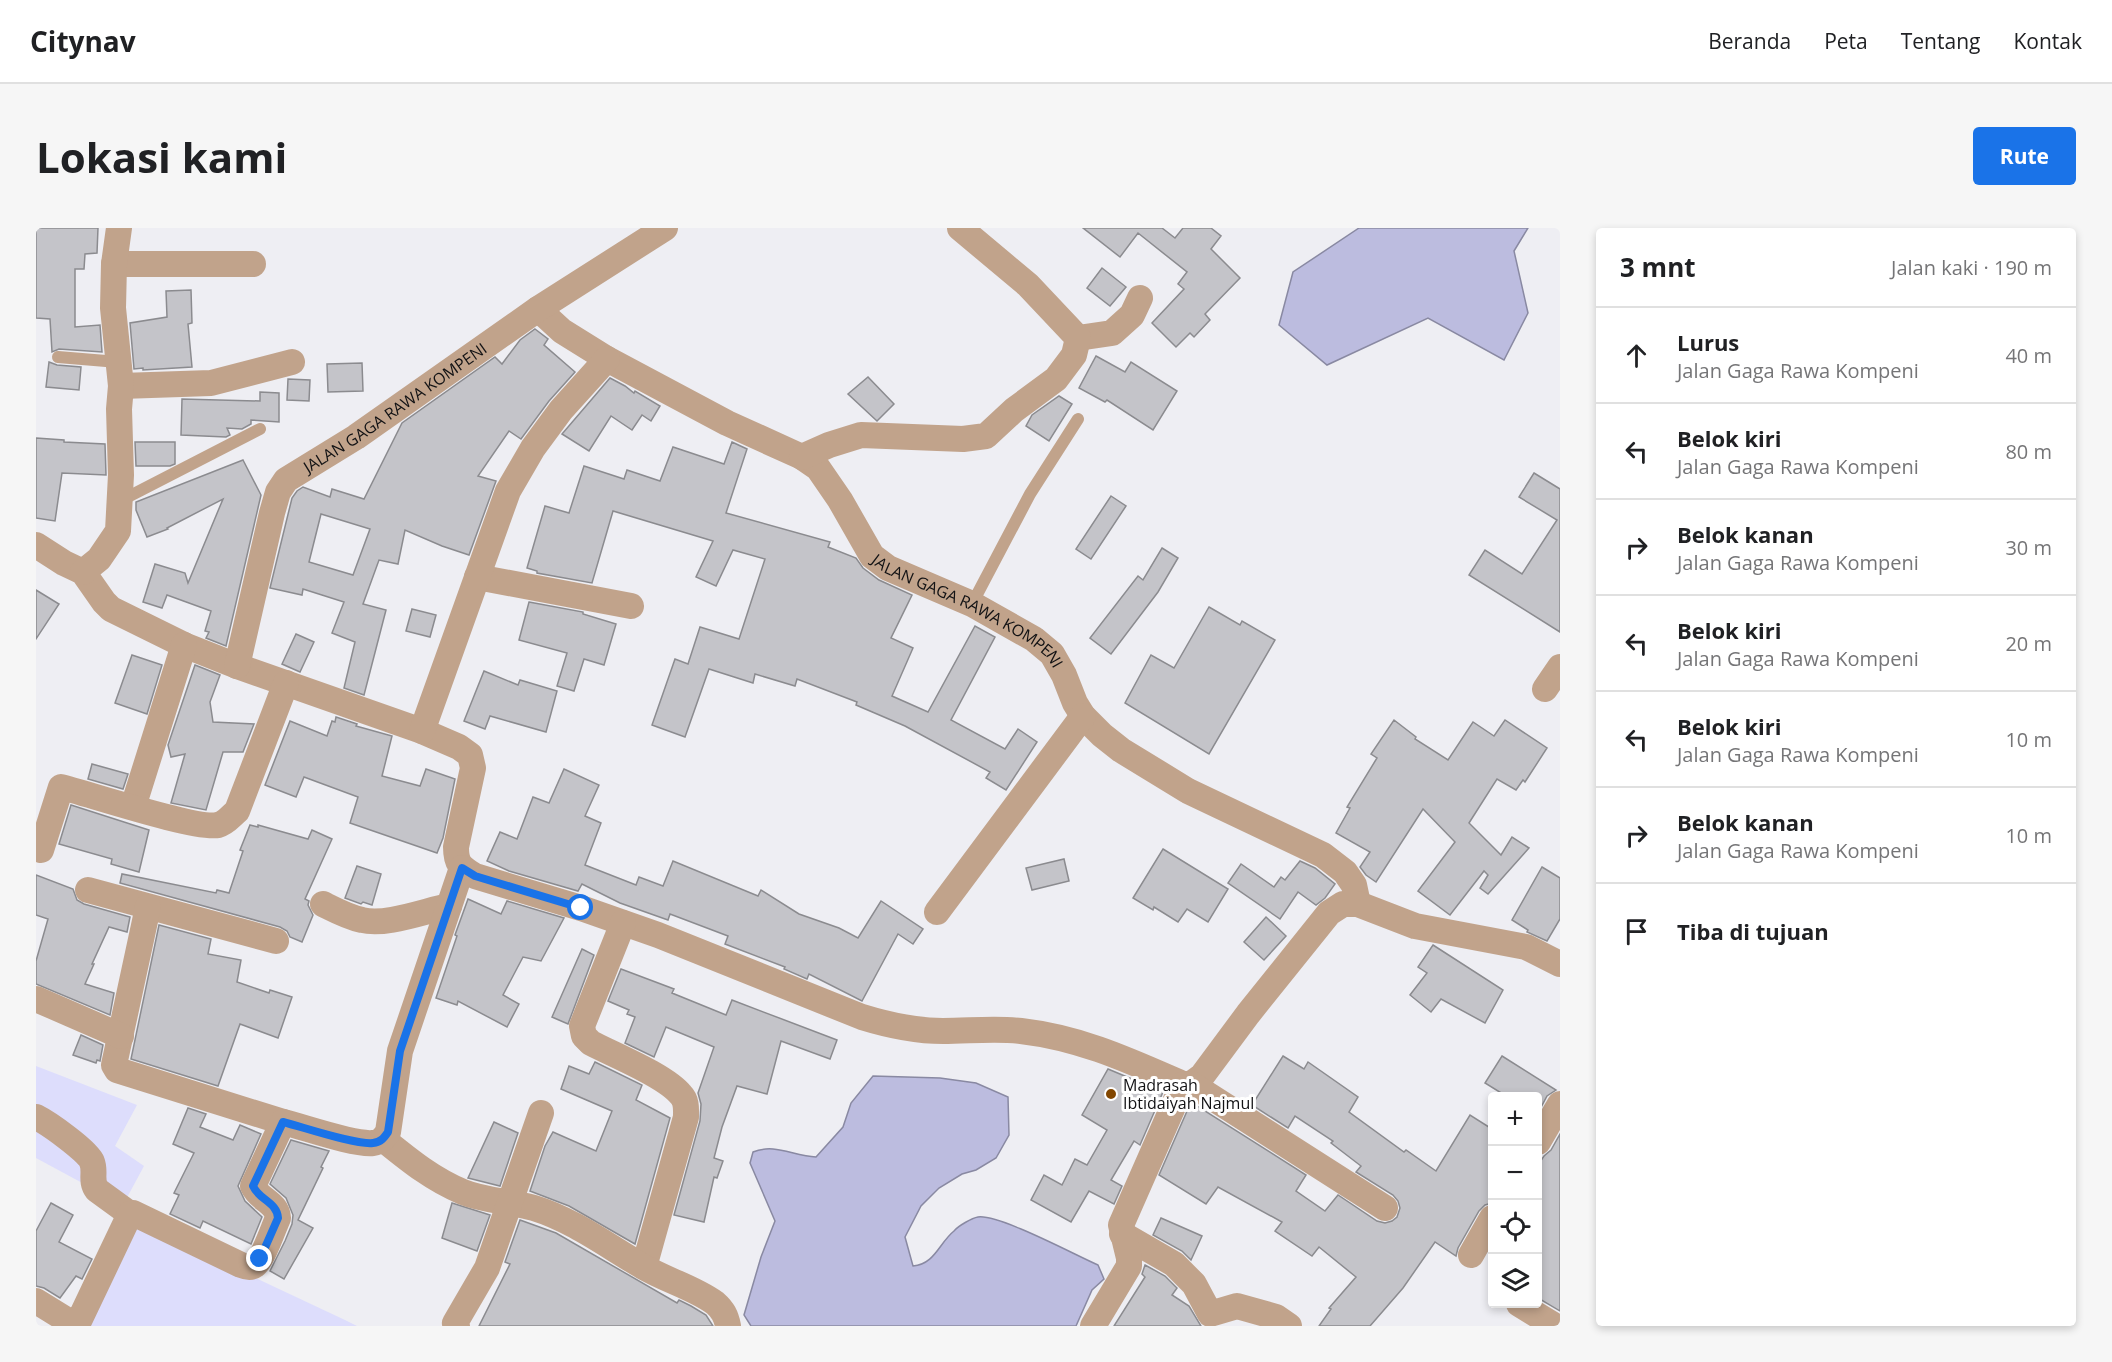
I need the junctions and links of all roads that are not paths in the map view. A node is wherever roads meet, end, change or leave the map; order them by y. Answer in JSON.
{"nodes":[{"id":1,"x":119,"y":228,"type":"edge"},
{"id":2,"x":666,"y":228,"type":"edge"},
{"id":3,"x":960,"y":228,"type":"edge"},
{"id":4,"x":114,"y":264,"type":"junction"},
{"id":5,"x":253,"y":264,"type":"dead end"},
{"id":6,"x":1140,"y":298,"type":"dead end"},
{"id":7,"x":538,"y":309,"type":"junction"},
{"id":8,"x":1078,"y":338,"type":"junction"},
{"id":9,"x":58,"y":357,"type":"dead end"},
{"id":10,"x":607,"y":359,"type":"junction"},
{"id":11,"x":292,"y":362,"type":"dead end"},
{"id":12,"x":120,"y":374,"type":"junction"},
{"id":13,"x":1078,"y":419,"type":"dead end"},
{"id":14,"x":260,"y":429,"type":"dead end"},
{"id":15,"x":802,"y":458,"type":"junction"},
{"id":16,"x":120,"y":501,"type":"junction"},
{"id":17,"x":36,"y":545,"type":"edge"},
{"id":18,"x":83,"y":572,"type":"junction"},
{"id":19,"x":477,"y":576,"type":"junction"},
{"id":20,"x":972,"y":604,"type":"junction"},
{"id":21,"x":631,"y":606,"type":"dead end"},
{"id":22,"x":184,"y":645,"type":"junction"},
{"id":23,"x":237,"y":666,"type":"junction"},
{"id":24,"x":1560,"y":668,"type":"edge"},
{"id":25,"x":285,"y":683,"type":"junction"},
{"id":26,"x":1545,"y":689,"type":"dead end"},
{"id":27,"x":1083,"y":716,"type":"junction"},
{"id":28,"x":422,"y":731,"type":"junction"},
{"id":29,"x":133,"y":807,"type":"junction"},
{"id":30,"x":41,"y":850,"type":"dead end"},
{"id":31,"x":462,"y":868,"type":"junction"},
{"id":32,"x":88,"y":890,"type":"dead end"},
{"id":33,"x":323,"y":904,"type":"dead end"},
{"id":34,"x":1358,"y":904,"type":"junction"},
{"id":35,"x":449,"y":906,"type":"junction"},
{"id":36,"x":148,"y":907,"type":"junction"},
{"id":37,"x":937,"y":912,"type":"dead end"},
{"id":38,"x":623,"y":923,"type":"junction"},
{"id":39,"x":276,"y":941,"type":"dead end"},
{"id":40,"x":1560,"y":964,"type":"edge"},
{"id":41,"x":36,"y":999,"type":"edge"},
{"id":42,"x":121,"y":1036,"type":"junction"},
{"id":43,"x":1187,"y":1084,"type":"junction"},
{"id":44,"x":1560,"y":1104,"type":"edge"},
{"id":45,"x":541,"y":1113,"type":"dead end"},
{"id":46,"x":36,"y":1117,"type":"edge"},
{"id":47,"x":283,"y":1122,"type":"junction"},
{"id":48,"x":1542,"y":1135,"type":"edge"},
{"id":49,"x":383,"y":1139,"type":"junction"},
{"id":50,"x":509,"y":1203,"type":"junction"},
{"id":51,"x":1385,"y":1208,"type":"dead end"},
{"id":52,"x":130,"y":1214,"type":"junction"},
{"id":53,"x":1488,"y":1225,"type":"edge"},
{"id":54,"x":1122,"y":1234,"type":"junction"},
{"id":55,"x":1471,"y":1255,"type":"dead end"},
{"id":56,"x":644,"y":1267,"type":"junction"},
{"id":57,"x":36,"y":1300,"type":"edge"},
{"id":58,"x":1526,"y":1308,"type":"edge"},
{"id":59,"x":1205,"y":1320,"type":"edge"},
{"id":60,"x":458,"y":1326,"type":"edge"},
{"id":61,"x":728,"y":1326,"type":"edge"},
{"id":62,"x":1093,"y":1326,"type":"edge"},
{"id":63,"x":1289,"y":1326,"type":"edge"},
{"id":64,"x":1556,"y":1326,"type":"edge"}],
"edges":[{"from":1,"to":4,"type":"street"},
{"from":2,"to":7,"type":"street","name":"JALAN GAGA RAWA KOMPENI"},
{"from":3,"to":8,"type":"street"},
{"from":4,"to":5,"type":"street"},
{"from":4,"to":12,"type":"street"},
{"from":6,"to":8,"type":"street"},
{"from":7,"to":10,"type":"street","name":"JALAN GAGA RAWA KOMPENI"},
{"from":7,"to":23,"type":"street","name":"JALAN GAGA RAWA KOMPENI"},
{"from":8,"to":15,"type":"street"},
{"from":9,"to":12,"type":"lane"},
{"from":10,"to":15,"type":"street","name":"JALAN GAGA RAWA KOMPENI"},
{"from":10,"to":19,"type":"street"},
{"from":11,"to":12,"type":"street"},
{"from":12,"to":16,"type":"street"},
{"from":13,"to":20,"type":"lane"},
{"from":14,"to":16,"type":"lane"},
{"from":15,"to":20,"type":"street","name":"JALAN GAGA RAWA KOMPENI"},
{"from":16,"to":18,"type":"street"},
{"from":17,"to":18,"type":"street"},
{"from":18,"to":22,"type":"street"},
{"from":19,"to":21,"type":"street"},
{"from":19,"to":28,"type":"street"},
{"from":20,"to":27,"type":"street","name":"JALAN GAGA RAWA KOMPENI"},
{"from":22,"to":23,"type":"street"},
{"from":22,"to":29,"type":"street"},
{"from":23,"to":25,"type":"street"},
{"from":24,"to":26,"type":"street"},
{"from":25,"to":28,"type":"street"},
{"from":25,"to":29,"type":"street"},
{"from":27,"to":34,"type":"street","name":"JALAN GAGA RAWA KOMPENI"},
{"from":27,"to":37,"type":"street"},
{"from":28,"to":31,"type":"street"},
{"from":29,"to":30,"type":"street"},
{"from":31,"to":35,"type":"street"},
{"from":31,"to":38,"type":"street"},
{"from":32,"to":36,"type":"street"},
{"from":33,"to":35,"type":"street"},
{"from":34,"to":40,"type":"street"},
{"from":34,"to":43,"type":"street"},
{"from":35,"to":49,"type":"street"},
{"from":36,"to":39,"type":"street"},
{"from":36,"to":42,"type":"street"},
{"from":38,"to":43,"type":"street"},
{"from":38,"to":56,"type":"street"},
{"from":41,"to":42,"type":"street"},
{"from":42,"to":47,"type":"street"},
{"from":43,"to":51,"type":"street"},
{"from":43,"to":54,"type":"street"},
{"from":44,"to":48,"type":"street"},
{"from":45,"to":50,"type":"street"},
{"from":46,"to":52,"type":"street"},
{"from":47,"to":49,"type":"street"},
{"from":47,"to":52,"type":"street"},
{"from":49,"to":50,"type":"street"},
{"from":50,"to":56,"type":"street"},
{"from":50,"to":60,"type":"street"},
{"from":52,"to":57,"type":"street"},
{"from":53,"to":55,"type":"street"},
{"from":54,"to":59,"type":"street"},
{"from":54,"to":62,"type":"street"},
{"from":56,"to":61,"type":"street"},
{"from":58,"to":64,"type":"street"},
{"from":59,"to":63,"type":"street"}]}
